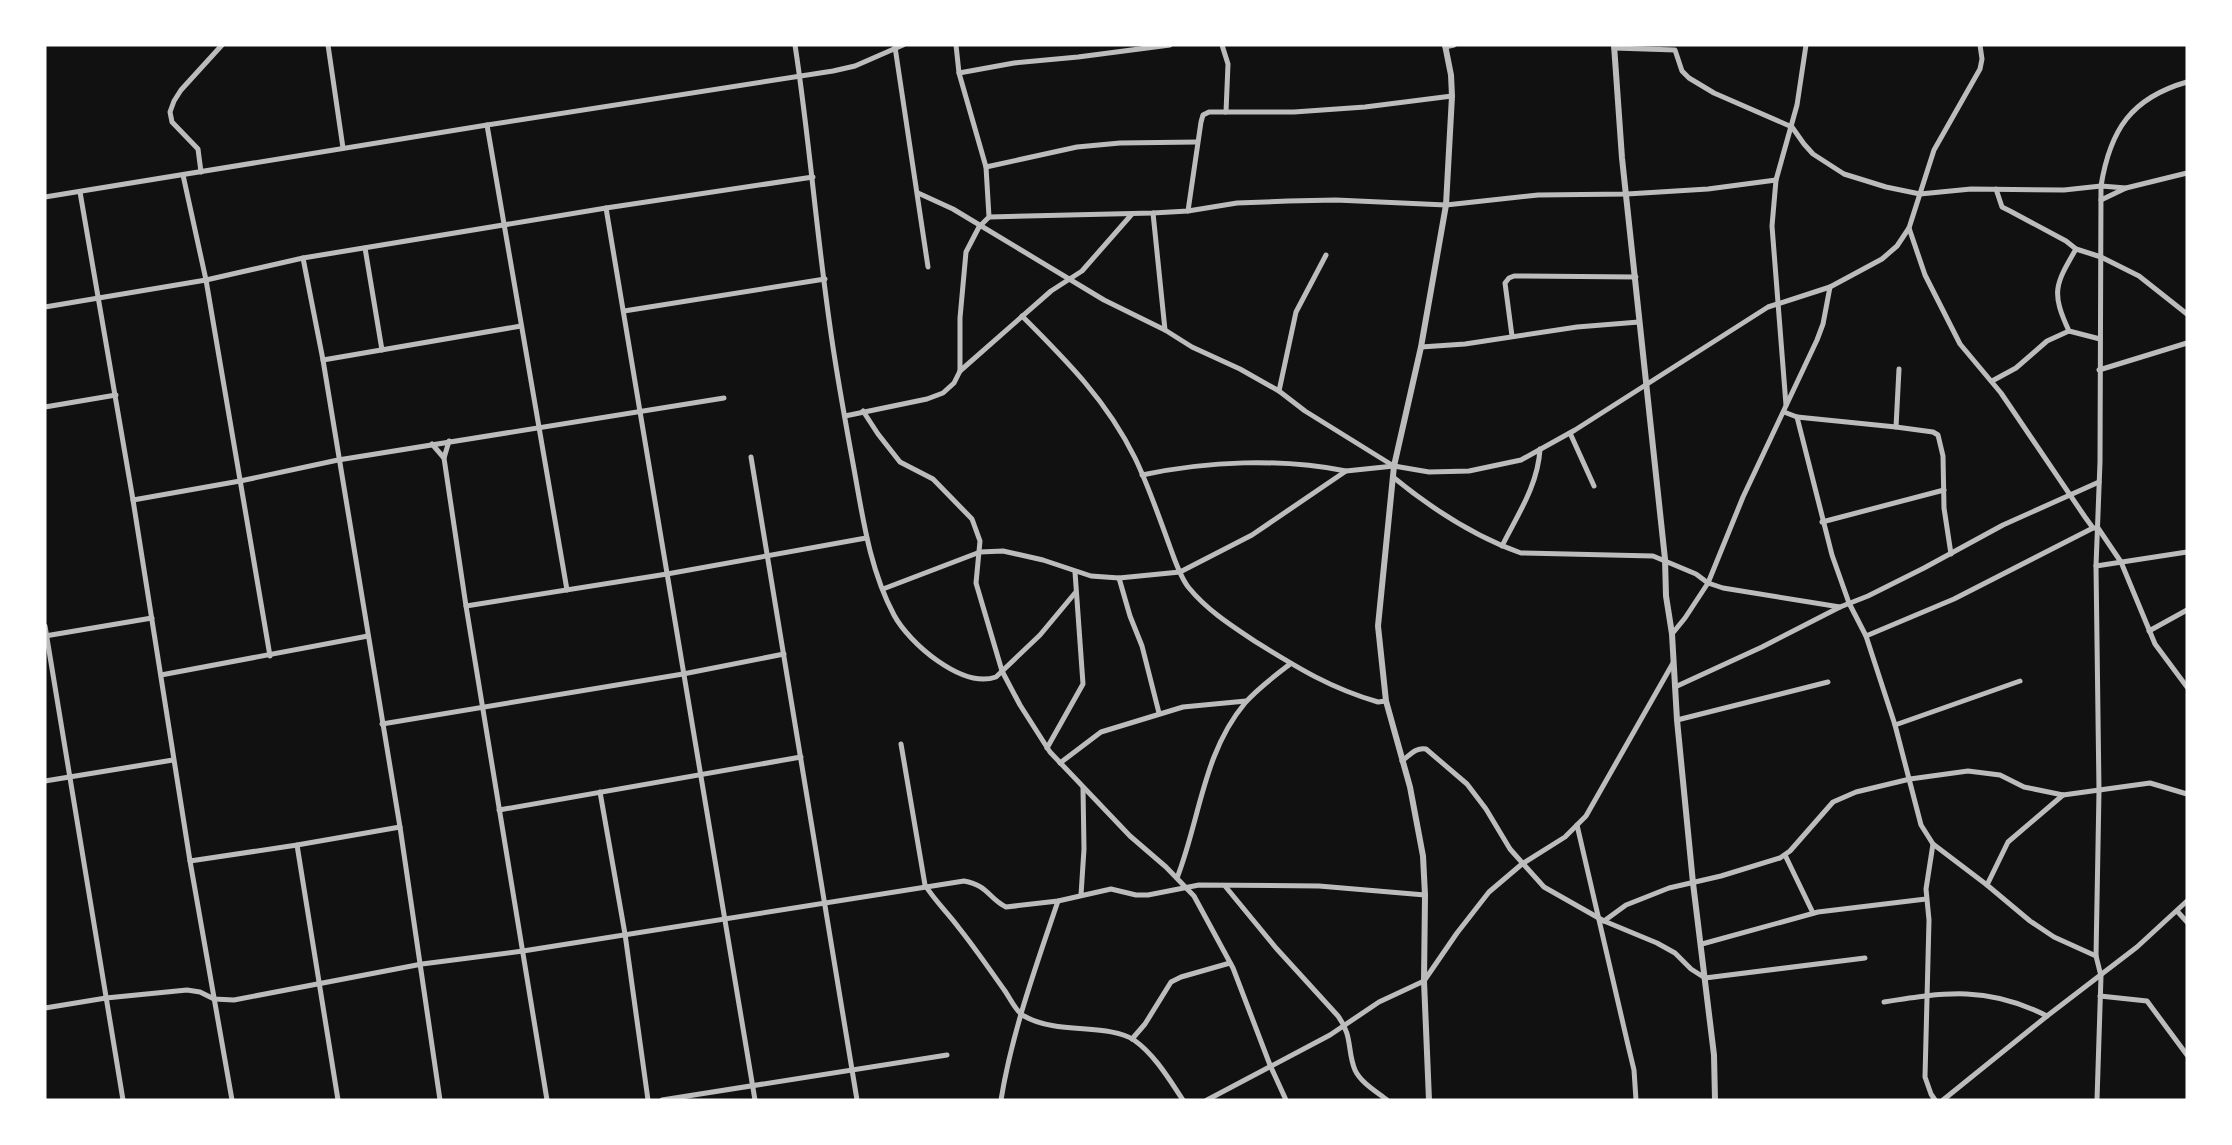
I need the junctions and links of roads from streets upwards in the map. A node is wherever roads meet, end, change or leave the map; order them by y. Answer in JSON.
{"nodes":[{"id":1,"x":222,"y":45,"type":"edge"},
{"id":2,"x":328,"y":45,"type":"edge"},
{"id":3,"x":795,"y":45,"type":"edge"},
{"id":4,"x":903,"y":45,"type":"edge"},
{"id":5,"x":956,"y":45,"type":"edge"},
{"id":6,"x":1170,"y":45,"type":"edge"},
{"id":7,"x":1222,"y":45,"type":"edge"},
{"id":8,"x":1454,"y":45,"type":"edge"},
{"id":9,"x":1806,"y":45,"type":"edge"},
{"id":10,"x":1980,"y":45,"type":"edge"},
{"id":11,"x":895,"y":46,"type":"edge"},
{"id":12,"x":1445,"y":46,"type":"edge"},
{"id":13,"x":1614,"y":46,"type":"edge"},
{"id":14,"x":959,"y":73,"type":"junction"},
{"id":15,"x":800,"y":76,"type":"junction"},
{"id":16,"x":2187,"y":82,"type":"edge"},
{"id":17,"x":1452,"y":96,"type":"junction"},
{"id":18,"x":1226,"y":112,"type":"junction"},
{"id":19,"x":487,"y":125,"type":"junction"},
{"id":20,"x":1792,"y":127,"type":"junction"},
{"id":21,"x":1197,"y":142,"type":"junction"},
{"id":22,"x":343,"y":148,"type":"junction"},
{"id":23,"x":986,"y":167,"type":"junction"},
{"id":24,"x":201,"y":172,"type":"junction"},
{"id":25,"x":2187,"y":173,"type":"edge"},
{"id":26,"x":183,"y":175,"type":"junction"},
{"id":27,"x":813,"y":177,"type":"junction"},
{"id":28,"x":1776,"y":180,"type":"junction"},
{"id":29,"x":2102,"y":186,"type":"junction"},
{"id":30,"x":2126,"y":188,"type":"junction"},
{"id":31,"x":1996,"y":189,"type":"junction"},
{"id":32,"x":80,"y":192,"type":"junction"},
{"id":33,"x":918,"y":193,"type":"junction"},
{"id":34,"x":1627,"y":194,"type":"junction"},
{"id":35,"x":1920,"y":194,"type":"junction"},
{"id":36,"x":45,"y":197,"type":"edge"},
{"id":37,"x":2101,"y":200,"type":"junction"},
{"id":38,"x":1446,"y":205,"type":"junction"},
{"id":39,"x":606,"y":207,"type":"junction"},
{"id":40,"x":1188,"y":211,"type":"junction"},
{"id":41,"x":1153,"y":213,"type":"junction"},
{"id":42,"x":1132,"y":214,"type":"junction"},
{"id":43,"x":989,"y":217,"type":"junction"},
{"id":44,"x":503,"y":225,"type":"junction"},
{"id":45,"x":979,"y":227,"type":"junction"},
{"id":46,"x":1910,"y":228,"type":"junction"},
{"id":47,"x":365,"y":248,"type":"junction"},
{"id":48,"x":2076,"y":249,"type":"junction"},
{"id":49,"x":1326,"y":255,"type":"dead end"},
{"id":50,"x":2101,"y":257,"type":"junction"},
{"id":51,"x":303,"y":258,"type":"junction"},
{"id":52,"x":928,"y":267,"type":"dead end"},
{"id":53,"x":1635,"y":277,"type":"junction"},
{"id":54,"x":825,"y":279,"type":"junction"},
{"id":55,"x":1067,"y":279,"type":"junction"},
{"id":56,"x":206,"y":280,"type":"junction"},
{"id":57,"x":1830,"y":287,"type":"junction"},
{"id":58,"x":100,"y":299,"type":"junction"},
{"id":59,"x":1776,"y":303,"type":"junction"},
{"id":60,"x":45,"y":307,"type":"edge"},
{"id":61,"x":624,"y":311,"type":"junction"},
{"id":62,"x":2187,"y":314,"type":"edge"},
{"id":63,"x":1022,"y":316,"type":"junction"},
{"id":64,"x":1639,"y":322,"type":"junction"},
{"id":65,"x":521,"y":326,"type":"junction"},
{"id":66,"x":1165,"y":330,"type":"junction"},
{"id":67,"x":2069,"y":331,"type":"junction"},
{"id":68,"x":1512,"y":336,"type":"junction"},
{"id":69,"x":2100,"y":339,"type":"junction"},
{"id":70,"x":2187,"y":343,"type":"edge"},
{"id":71,"x":1421,"y":347,"type":"junction"},
{"id":72,"x":382,"y":350,"type":"junction"},
{"id":73,"x":323,"y":360,"type":"junction"},
{"id":74,"x":1899,"y":369,"type":"dead end"},
{"id":75,"x":960,"y":370,"type":"junction"},
{"id":76,"x":2099,"y":370,"type":"junction"},
{"id":77,"x":1992,"y":381,"type":"junction"},
{"id":78,"x":1646,"y":384,"type":"junction"},
{"id":79,"x":1279,"y":391,"type":"junction"},
{"id":80,"x":116,"y":395,"type":"junction"},
{"id":81,"x":724,"y":398,"type":"dead end"},
{"id":82,"x":45,"y":407,"type":"edge"},
{"id":83,"x":1785,"y":409,"type":"junction"},
{"id":84,"x":640,"y":411,"type":"junction"},
{"id":85,"x":863,"y":411,"type":"junction"},
{"id":86,"x":845,"y":416,"type":"junction"},
{"id":87,"x":1797,"y":417,"type":"junction"},
{"id":88,"x":1896,"y":427,"type":"junction"},
{"id":89,"x":539,"y":428,"type":"junction"},
{"id":90,"x":1570,"y":433,"type":"junction"},
{"id":91,"x":449,"y":441,"type":"junction"},
{"id":92,"x":432,"y":444,"type":"junction"},
{"id":93,"x":1540,"y":449,"type":"junction"},
{"id":94,"x":751,"y":456,"type":"dead end"},
{"id":95,"x":444,"y":458,"type":"junction"},
{"id":96,"x":339,"y":460,"type":"junction"},
{"id":97,"x":1394,"y":466,"type":"junction"},
{"id":98,"x":1346,"y":471,"type":"junction"},
{"id":99,"x":1142,"y":475,"type":"junction"},
{"id":100,"x":1393,"y":477,"type":"junction"},
{"id":101,"x":240,"y":481,"type":"junction"},
{"id":102,"x":2099,"y":482,"type":"junction"},
{"id":103,"x":1594,"y":486,"type":"dead end"},
{"id":104,"x":1944,"y":490,"type":"junction"},
{"id":105,"x":2070,"y":495,"type":"junction"},
{"id":106,"x":133,"y":500,"type":"junction"},
{"id":107,"x":1822,"y":522,"type":"junction"},
{"id":108,"x":2096,"y":528,"type":"junction"},
{"id":109,"x":866,"y":538,"type":"junction"},
{"id":110,"x":1502,"y":546,"type":"junction"},
{"id":111,"x":980,"y":552,"type":"junction"},
{"id":112,"x":2187,"y":552,"type":"edge"},
{"id":113,"x":1951,"y":554,"type":"junction"},
{"id":114,"x":769,"y":556,"type":"junction"},
{"id":115,"x":1665,"y":560,"type":"junction"},
{"id":116,"x":2121,"y":562,"type":"junction"},
{"id":117,"x":2096,"y":566,"type":"junction"},
{"id":118,"x":1074,"y":572,"type":"junction"},
{"id":119,"x":1180,"y":572,"type":"junction"},
{"id":120,"x":667,"y":574,"type":"junction"},
{"id":121,"x":1119,"y":578,"type":"junction"},
{"id":122,"x":1708,"y":584,"type":"junction"},
{"id":123,"x":883,"y":589,"type":"junction"},
{"id":124,"x":567,"y":590,"type":"junction"},
{"id":125,"x":1075,"y":593,"type":"junction"},
{"id":126,"x":1849,"y":603,"type":"junction"},
{"id":127,"x":466,"y":606,"type":"junction"},
{"id":128,"x":1840,"y":607,"type":"junction"},
{"id":129,"x":2187,"y":610,"type":"edge"},
{"id":130,"x":152,"y":618,"type":"junction"},
{"id":131,"x":45,"y":626,"type":"edge"},
{"id":132,"x":2149,"y":631,"type":"junction"},
{"id":133,"x":1672,"y":634,"type":"junction"},
{"id":134,"x":46,"y":636,"type":"edge"},
{"id":135,"x":368,"y":636,"type":"junction"},
{"id":136,"x":1866,"y":636,"type":"junction"},
{"id":137,"x":784,"y":654,"type":"junction"},
{"id":138,"x":270,"y":656,"type":"junction"},
{"id":139,"x":1673,"y":663,"type":"junction"},
{"id":140,"x":1290,"y":664,"type":"junction"},
{"id":141,"x":1002,"y":671,"type":"junction"},
{"id":142,"x":683,"y":674,"type":"junction"},
{"id":143,"x":160,"y":675,"type":"junction"},
{"id":144,"x":2020,"y":681,"type":"dead end"},
{"id":145,"x":1828,"y":682,"type":"dead end"},
{"id":146,"x":1675,"y":687,"type":"junction"},
{"id":147,"x":2187,"y":687,"type":"edge"},
{"id":148,"x":1246,"y":701,"type":"junction"},
{"id":149,"x":1386,"y":701,"type":"junction"},
{"id":150,"x":482,"y":707,"type":"junction"},
{"id":151,"x":1159,"y":713,"type":"junction"},
{"id":152,"x":1677,"y":720,"type":"junction"},
{"id":153,"x":382,"y":724,"type":"junction"},
{"id":154,"x":1895,"y":725,"type":"junction"},
{"id":155,"x":901,"y":744,"type":"dead end"},
{"id":156,"x":1047,"y":748,"type":"junction"},
{"id":157,"x":801,"y":757,"type":"junction"},
{"id":158,"x":173,"y":760,"type":"junction"},
{"id":159,"x":1402,"y":761,"type":"junction"},
{"id":160,"x":1060,"y":763,"type":"junction"},
{"id":161,"x":700,"y":774,"type":"junction"},
{"id":162,"x":69,"y":777,"type":"junction"},
{"id":163,"x":1910,"y":779,"type":"junction"},
{"id":164,"x":45,"y":781,"type":"edge"},
{"id":165,"x":1083,"y":788,"type":"junction"},
{"id":166,"x":2099,"y":791,"type":"junction"},
{"id":167,"x":600,"y":792,"type":"junction"},
{"id":168,"x":2187,"y":794,"type":"edge"},
{"id":169,"x":2062,"y":795,"type":"junction"},
{"id":170,"x":499,"y":810,"type":"junction"},
{"id":171,"x":1577,"y":825,"type":"junction"},
{"id":172,"x":400,"y":827,"type":"junction"},
{"id":173,"x":1933,"y":844,"type":"junction"},
{"id":174,"x":297,"y":845,"type":"junction"},
{"id":175,"x":1785,"y":855,"type":"junction"},
{"id":176,"x":190,"y":861,"type":"junction"},
{"id":177,"x":1522,"y":864,"type":"junction"},
{"id":178,"x":1177,"y":878,"type":"junction"},
{"id":179,"x":1693,"y":883,"type":"junction"},
{"id":180,"x":925,"y":885,"type":"junction"},
{"id":181,"x":1225,"y":885,"type":"junction"},
{"id":182,"x":1988,"y":885,"type":"junction"},
{"id":183,"x":1186,"y":887,"type":"junction"},
{"id":184,"x":1081,"y":895,"type":"junction"},
{"id":185,"x":1425,"y":895,"type":"junction"},
{"id":186,"x":1926,"y":899,"type":"junction"},
{"id":187,"x":1058,"y":901,"type":"junction"},
{"id":188,"x":2187,"y":901,"type":"edge"},
{"id":189,"x":824,"y":902,"type":"junction"},
{"id":190,"x":2178,"y":910,"type":"junction"},
{"id":191,"x":1814,"y":913,"type":"junction"},
{"id":192,"x":723,"y":919,"type":"junction"},
{"id":193,"x":1602,"y":920,"type":"junction"},
{"id":194,"x":2187,"y":922,"type":"edge"},
{"id":195,"x":624,"y":934,"type":"junction"},
{"id":196,"x":1702,"y":944,"type":"junction"},
{"id":197,"x":523,"y":951,"type":"junction"},
{"id":198,"x":2096,"y":956,"type":"junction"},
{"id":199,"x":1865,"y":958,"type":"dead end"},
{"id":200,"x":1230,"y":963,"type":"junction"},
{"id":201,"x":422,"y":964,"type":"junction"},
{"id":202,"x":2102,"y":976,"type":"junction"},
{"id":203,"x":1706,"y":978,"type":"junction"},
{"id":204,"x":1424,"y":981,"type":"junction"},
{"id":205,"x":318,"y":983,"type":"junction"},
{"id":206,"x":1927,"y":995,"type":"junction"},
{"id":207,"x":2100,"y":996,"type":"junction"},
{"id":208,"x":106,"y":998,"type":"junction"},
{"id":209,"x":214,"y":999,"type":"junction"},
{"id":210,"x":1884,"y":1002,"type":"dead end"},
{"id":211,"x":45,"y":1008,"type":"edge"},
{"id":212,"x":1021,"y":1015,"type":"junction"},
{"id":213,"x":2047,"y":1016,"type":"junction"},
{"id":214,"x":1345,"y":1025,"type":"junction"},
{"id":215,"x":1132,"y":1039,"type":"junction"},
{"id":216,"x":947,"y":1055,"type":"dead end"},
{"id":217,"x":2187,"y":1055,"type":"edge"},
{"id":218,"x":1270,"y":1065,"type":"junction"},
{"id":219,"x":851,"y":1070,"type":"junction"},
{"id":220,"x":753,"y":1087,"type":"junction"},
{"id":221,"x":123,"y":1100,"type":"edge"},
{"id":222,"x":232,"y":1100,"type":"edge"},
{"id":223,"x":338,"y":1100,"type":"edge"},
{"id":224,"x":440,"y":1100,"type":"edge"},
{"id":225,"x":547,"y":1100,"type":"edge"},
{"id":226,"x":648,"y":1100,"type":"edge"},
{"id":227,"x":662,"y":1100,"type":"edge"},
{"id":228,"x":755,"y":1100,"type":"edge"},
{"id":229,"x":857,"y":1100,"type":"edge"},
{"id":230,"x":1001,"y":1100,"type":"edge"},
{"id":231,"x":1183,"y":1100,"type":"edge"},
{"id":232,"x":1207,"y":1100,"type":"edge"},
{"id":233,"x":1286,"y":1100,"type":"edge"},
{"id":234,"x":1388,"y":1100,"type":"edge"},
{"id":235,"x":1429,"y":1100,"type":"edge"},
{"id":236,"x":1636,"y":1100,"type":"edge"},
{"id":237,"x":1715,"y":1100,"type":"edge"},
{"id":238,"x":1935,"y":1100,"type":"edge"},
{"id":239,"x":1943,"y":1100,"type":"edge"},
{"id":240,"x":2097,"y":1100,"type":"edge"}],
"edges":[{"from":1,"to":24,"type":"street"},
{"from":2,"to":22,"type":"street"},
{"from":3,"to":15,"type":"street"},
{"from":4,"to":11,"type":"street"},
{"from":5,"to":14,"type":"street"},
{"from":6,"to":14,"type":"street"},
{"from":7,"to":18,"type":"street"},
{"from":8,"to":12,"type":"street"},
{"from":9,"to":20,"type":"street"},
{"from":10,"to":35,"type":"street"},
{"from":11,"to":15,"type":"street"},
{"from":11,"to":33,"type":"street"},
{"from":12,"to":17,"type":"street"},
{"from":13,"to":20,"type":"street"},
{"from":13,"to":34,"type":"street"},
{"from":14,"to":23,"type":"street"},
{"from":15,"to":19,"type":"street"},
{"from":15,"to":27,"type":"street"},
{"from":16,"to":29,"type":"street"},
{"from":17,"to":18,"type":"street"},
{"from":17,"to":38,"type":"street"},
{"from":18,"to":21,"type":"street"},
{"from":19,"to":22,"type":"street"},
{"from":19,"to":44,"type":"street"},
{"from":20,"to":28,"type":"street"},
{"from":20,"to":35,"type":"street"},
{"from":21,"to":23,"type":"street"},
{"from":21,"to":40,"type":"street"},
{"from":22,"to":24,"type":"street"},
{"from":23,"to":43,"type":"street"},
{"from":24,"to":26,"type":"street"},
{"from":25,"to":30,"type":"street"},
{"from":26,"to":32,"type":"street"},
{"from":26,"to":56,"type":"street"},
{"from":27,"to":39,"type":"street"},
{"from":27,"to":54,"type":"street"},
{"from":28,"to":34,"type":"street"},
{"from":28,"to":59,"type":"street"},
{"from":29,"to":30,"type":"street"},
{"from":29,"to":31,"type":"street"},
{"from":29,"to":37,"type":"street"},
{"from":30,"to":37,"type":"street"},
{"from":31,"to":35,"type":"street"},
{"from":31,"to":48,"type":"street"},
{"from":32,"to":36,"type":"street"},
{"from":32,"to":58,"type":"street"},
{"from":33,"to":45,"type":"street"},
{"from":33,"to":52,"type":"street"},
{"from":34,"to":38,"type":"street"},
{"from":34,"to":53,"type":"street"},
{"from":35,"to":46,"type":"street"},
{"from":37,"to":50,"type":"street"},
{"from":38,"to":40,"type":"street"},
{"from":38,"to":71,"type":"street"},
{"from":39,"to":44,"type":"street"},
{"from":39,"to":61,"type":"street"},
{"from":40,"to":41,"type":"street"},
{"from":41,"to":42,"type":"street"},
{"from":41,"to":66,"type":"street"},
{"from":42,"to":43,"type":"street"},
{"from":42,"to":55,"type":"street"},
{"from":43,"to":45,"type":"street"},
{"from":44,"to":47,"type":"street"},
{"from":44,"to":65,"type":"street"},
{"from":45,"to":55,"type":"street"},
{"from":45,"to":75,"type":"street"},
{"from":46,"to":57,"type":"street"},
{"from":46,"to":77,"type":"street"},
{"from":47,"to":51,"type":"street"},
{"from":47,"to":72,"type":"street"},
{"from":48,"to":50,"type":"street"},
{"from":48,"to":67,"type":"street"},
{"from":49,"to":79,"type":"street"},
{"from":50,"to":62,"type":"street"},
{"from":50,"to":69,"type":"street"},
{"from":51,"to":56,"type":"street"},
{"from":51,"to":73,"type":"street"},
{"from":53,"to":64,"type":"street"},
{"from":53,"to":68,"type":"street"},
{"from":54,"to":61,"type":"street"},
{"from":54,"to":86,"type":"street"},
{"from":55,"to":63,"type":"street"},
{"from":55,"to":66,"type":"street"},
{"from":56,"to":58,"type":"street"},
{"from":56,"to":101,"type":"street"},
{"from":57,"to":59,"type":"street"},
{"from":57,"to":83,"type":"street"},
{"from":58,"to":60,"type":"street"},
{"from":58,"to":80,"type":"street"},
{"from":59,"to":78,"type":"street"},
{"from":59,"to":83,"type":"street"},
{"from":61,"to":84,"type":"street"},
{"from":63,"to":75,"type":"street"},
{"from":63,"to":99,"type":"street"},
{"from":64,"to":68,"type":"street"},
{"from":64,"to":78,"type":"street"},
{"from":65,"to":72,"type":"street"},
{"from":65,"to":89,"type":"street"},
{"from":66,"to":79,"type":"street"},
{"from":67,"to":69,"type":"street"},
{"from":67,"to":77,"type":"street"},
{"from":68,"to":71,"type":"street"},
{"from":69,"to":76,"type":"street"},
{"from":70,"to":76,"type":"street"},
{"from":71,"to":97,"type":"street"},
{"from":72,"to":73,"type":"street"},
{"from":73,"to":96,"type":"street"},
{"from":74,"to":88,"type":"street"},
{"from":75,"to":85,"type":"street"},
{"from":76,"to":102,"type":"street"},
{"from":77,"to":105,"type":"street"},
{"from":78,"to":90,"type":"street"},
{"from":78,"to":115,"type":"street"},
{"from":79,"to":97,"type":"street"},
{"from":80,"to":82,"type":"street"},
{"from":80,"to":106,"type":"street"},
{"from":81,"to":84,"type":"street"},
{"from":83,"to":87,"type":"street"},
{"from":83,"to":122,"type":"street"},
{"from":84,"to":89,"type":"street"},
{"from":84,"to":120,"type":"street"},
{"from":85,"to":86,"type":"street"},
{"from":85,"to":111,"type":"street"},
{"from":86,"to":109,"type":"street"},
{"from":87,"to":88,"type":"street"},
{"from":87,"to":107,"type":"street"},
{"from":88,"to":104,"type":"street"},
{"from":89,"to":91,"type":"street"},
{"from":89,"to":124,"type":"street"},
{"from":90,"to":93,"type":"street"},
{"from":90,"to":103,"type":"street"},
{"from":91,"to":92,"type":"street"},
{"from":91,"to":95,"type":"street"},
{"from":92,"to":95,"type":"street"},
{"from":92,"to":96,"type":"street"},
{"from":93,"to":97,"type":"street"},
{"from":93,"to":110,"type":"street"},
{"from":94,"to":114,"type":"street"},
{"from":95,"to":127,"type":"street"},
{"from":96,"to":101,"type":"street"},
{"from":96,"to":135,"type":"street"},
{"from":97,"to":98,"type":"street"},
{"from":97,"to":100,"type":"street"},
{"from":98,"to":99,"type":"street"},
{"from":98,"to":119,"type":"street"},
{"from":99,"to":119,"type":"street"},
{"from":100,"to":110,"type":"street"},
{"from":100,"to":149,"type":"street"},
{"from":101,"to":106,"type":"street"},
{"from":101,"to":138,"type":"street"},
{"from":102,"to":105,"type":"street"},
{"from":102,"to":108,"type":"street"},
{"from":104,"to":107,"type":"street"},
{"from":104,"to":113,"type":"street"},
{"from":105,"to":108,"type":"street"},
{"from":105,"to":113,"type":"street"},
{"from":106,"to":130,"type":"street"},
{"from":107,"to":126,"type":"street"},
{"from":108,"to":116,"type":"street"},
{"from":108,"to":117,"type":"street"},
{"from":108,"to":136,"type":"street"},
{"from":109,"to":114,"type":"street"},
{"from":109,"to":123,"type":"street"},
{"from":110,"to":115,"type":"street"},
{"from":111,"to":118,"type":"street"},
{"from":111,"to":123,"type":"street"},
{"from":111,"to":141,"type":"street"},
{"from":112,"to":116,"type":"street"},
{"from":113,"to":126,"type":"street"},
{"from":114,"to":120,"type":"street"},
{"from":114,"to":137,"type":"street"},
{"from":115,"to":122,"type":"street"},
{"from":115,"to":133,"type":"street"},
{"from":116,"to":117,"type":"street"},
{"from":116,"to":132,"type":"street"},
{"from":117,"to":166,"type":"street"},
{"from":118,"to":121,"type":"street"},
{"from":118,"to":125,"type":"street"},
{"from":119,"to":121,"type":"street"},
{"from":119,"to":140,"type":"street"},
{"from":120,"to":124,"type":"street"},
{"from":120,"to":142,"type":"street"},
{"from":121,"to":151,"type":"street"},
{"from":122,"to":128,"type":"street"},
{"from":122,"to":133,"type":"street"},
{"from":123,"to":141,"type":"street"},
{"from":124,"to":127,"type":"street"},
{"from":125,"to":141,"type":"street"},
{"from":125,"to":156,"type":"street"},
{"from":126,"to":128,"type":"street"},
{"from":126,"to":136,"type":"street"},
{"from":127,"to":150,"type":"street"},
{"from":128,"to":146,"type":"street"},
{"from":129,"to":132,"type":"street"},
{"from":130,"to":134,"type":"street"},
{"from":130,"to":143,"type":"street"},
{"from":131,"to":134,"type":"street"},
{"from":132,"to":147,"type":"street"},
{"from":133,"to":139,"type":"street"},
{"from":134,"to":162,"type":"street"},
{"from":135,"to":138,"type":"street"},
{"from":135,"to":153,"type":"street"},
{"from":136,"to":154,"type":"street"},
{"from":137,"to":142,"type":"street"},
{"from":137,"to":157,"type":"street"},
{"from":138,"to":143,"type":"street"},
{"from":139,"to":146,"type":"street"},
{"from":139,"to":171,"type":"street"},
{"from":140,"to":148,"type":"street"},
{"from":140,"to":149,"type":"street"},
{"from":141,"to":156,"type":"street"},
{"from":142,"to":150,"type":"street"},
{"from":142,"to":161,"type":"street"},
{"from":143,"to":158,"type":"street"},
{"from":144,"to":154,"type":"street"},
{"from":145,"to":152,"type":"street"},
{"from":146,"to":152,"type":"street"},
{"from":148,"to":151,"type":"street"},
{"from":148,"to":178,"type":"street"},
{"from":149,"to":159,"type":"street"},
{"from":150,"to":153,"type":"street"},
{"from":150,"to":170,"type":"street"},
{"from":151,"to":160,"type":"street"},
{"from":152,"to":179,"type":"street"},
{"from":153,"to":172,"type":"street"},
{"from":154,"to":163,"type":"street"},
{"from":155,"to":180,"type":"street"},
{"from":156,"to":160,"type":"street"},
{"from":157,"to":161,"type":"street"},
{"from":157,"to":189,"type":"street"},
{"from":158,"to":162,"type":"street"},
{"from":158,"to":176,"type":"street"},
{"from":159,"to":177,"type":"street"},
{"from":159,"to":185,"type":"street"},
{"from":160,"to":165,"type":"street"},
{"from":161,"to":167,"type":"street"},
{"from":161,"to":192,"type":"street"},
{"from":162,"to":164,"type":"street"},
{"from":162,"to":208,"type":"street"},
{"from":163,"to":169,"type":"street"},
{"from":163,"to":173,"type":"street"},
{"from":163,"to":175,"type":"street"},
{"from":165,"to":178,"type":"street"},
{"from":165,"to":184,"type":"street"},
{"from":166,"to":168,"type":"street"},
{"from":166,"to":169,"type":"street"},
{"from":166,"to":198,"type":"street"},
{"from":167,"to":170,"type":"street"},
{"from":167,"to":195,"type":"street"},
{"from":169,"to":182,"type":"street"},
{"from":170,"to":197,"type":"street"},
{"from":171,"to":177,"type":"street"},
{"from":171,"to":193,"type":"street"},
{"from":172,"to":174,"type":"street"},
{"from":172,"to":201,"type":"street"},
{"from":173,"to":182,"type":"street"},
{"from":173,"to":186,"type":"street"},
{"from":174,"to":176,"type":"street"},
{"from":174,"to":205,"type":"street"},
{"from":175,"to":179,"type":"street"},
{"from":175,"to":191,"type":"street"},
{"from":176,"to":209,"type":"street"},
{"from":177,"to":193,"type":"street"},
{"from":177,"to":204,"type":"street"},
{"from":178,"to":183,"type":"street"},
{"from":179,"to":193,"type":"street"},
{"from":179,"to":196,"type":"street"},
{"from":180,"to":187,"type":"street"},
{"from":180,"to":189,"type":"street"},
{"from":180,"to":212,"type":"street"},
{"from":181,"to":183,"type":"street"},
{"from":181,"to":185,"type":"street"},
{"from":181,"to":214,"type":"street"},
{"from":182,"to":198,"type":"street"},
{"from":183,"to":184,"type":"street"},
{"from":183,"to":200,"type":"street"},
{"from":184,"to":187,"type":"street"},
{"from":185,"to":204,"type":"street"},
{"from":186,"to":191,"type":"street"},
{"from":186,"to":206,"type":"street"},
{"from":187,"to":212,"type":"street"},
{"from":188,"to":190,"type":"street"},
{"from":189,"to":192,"type":"street"},
{"from":189,"to":219,"type":"street"},
{"from":190,"to":194,"type":"street"},
{"from":190,"to":202,"type":"street"},
{"from":191,"to":196,"type":"street"},
{"from":192,"to":195,"type":"street"},
{"from":192,"to":220,"type":"street"},
{"from":193,"to":203,"type":"street"},
{"from":193,"to":236,"type":"street"},
{"from":195,"to":197,"type":"street"},
{"from":195,"to":226,"type":"street"},
{"from":196,"to":203,"type":"street"},
{"from":197,"to":201,"type":"street"},
{"from":197,"to":225,"type":"street"},
{"from":198,"to":202,"type":"street"},
{"from":199,"to":203,"type":"street"},
{"from":200,"to":215,"type":"street"},
{"from":200,"to":218,"type":"street"},
{"from":201,"to":205,"type":"street"},
{"from":201,"to":224,"type":"street"},
{"from":202,"to":207,"type":"street"},
{"from":202,"to":213,"type":"street"},
{"from":203,"to":237,"type":"street"},
{"from":204,"to":214,"type":"street"},
{"from":204,"to":235,"type":"street"},
{"from":205,"to":209,"type":"street"},
{"from":205,"to":223,"type":"street"},
{"from":206,"to":210,"type":"street"},
{"from":206,"to":213,"type":"street"},
{"from":206,"to":238,"type":"street"},
{"from":207,"to":217,"type":"street"},
{"from":207,"to":240,"type":"street"},
{"from":208,"to":209,"type":"street"},
{"from":208,"to":211,"type":"street"},
{"from":208,"to":221,"type":"street"},
{"from":209,"to":222,"type":"street"},
{"from":212,"to":215,"type":"street"},
{"from":212,"to":230,"type":"street"},
{"from":213,"to":239,"type":"street"},
{"from":214,"to":218,"type":"street"},
{"from":214,"to":234,"type":"street"},
{"from":215,"to":231,"type":"street"},
{"from":216,"to":219,"type":"street"},
{"from":218,"to":232,"type":"street"},
{"from":218,"to":233,"type":"street"},
{"from":219,"to":220,"type":"street"},
{"from":219,"to":229,"type":"street"},
{"from":220,"to":227,"type":"street"},
{"from":220,"to":228,"type":"street"}]}
